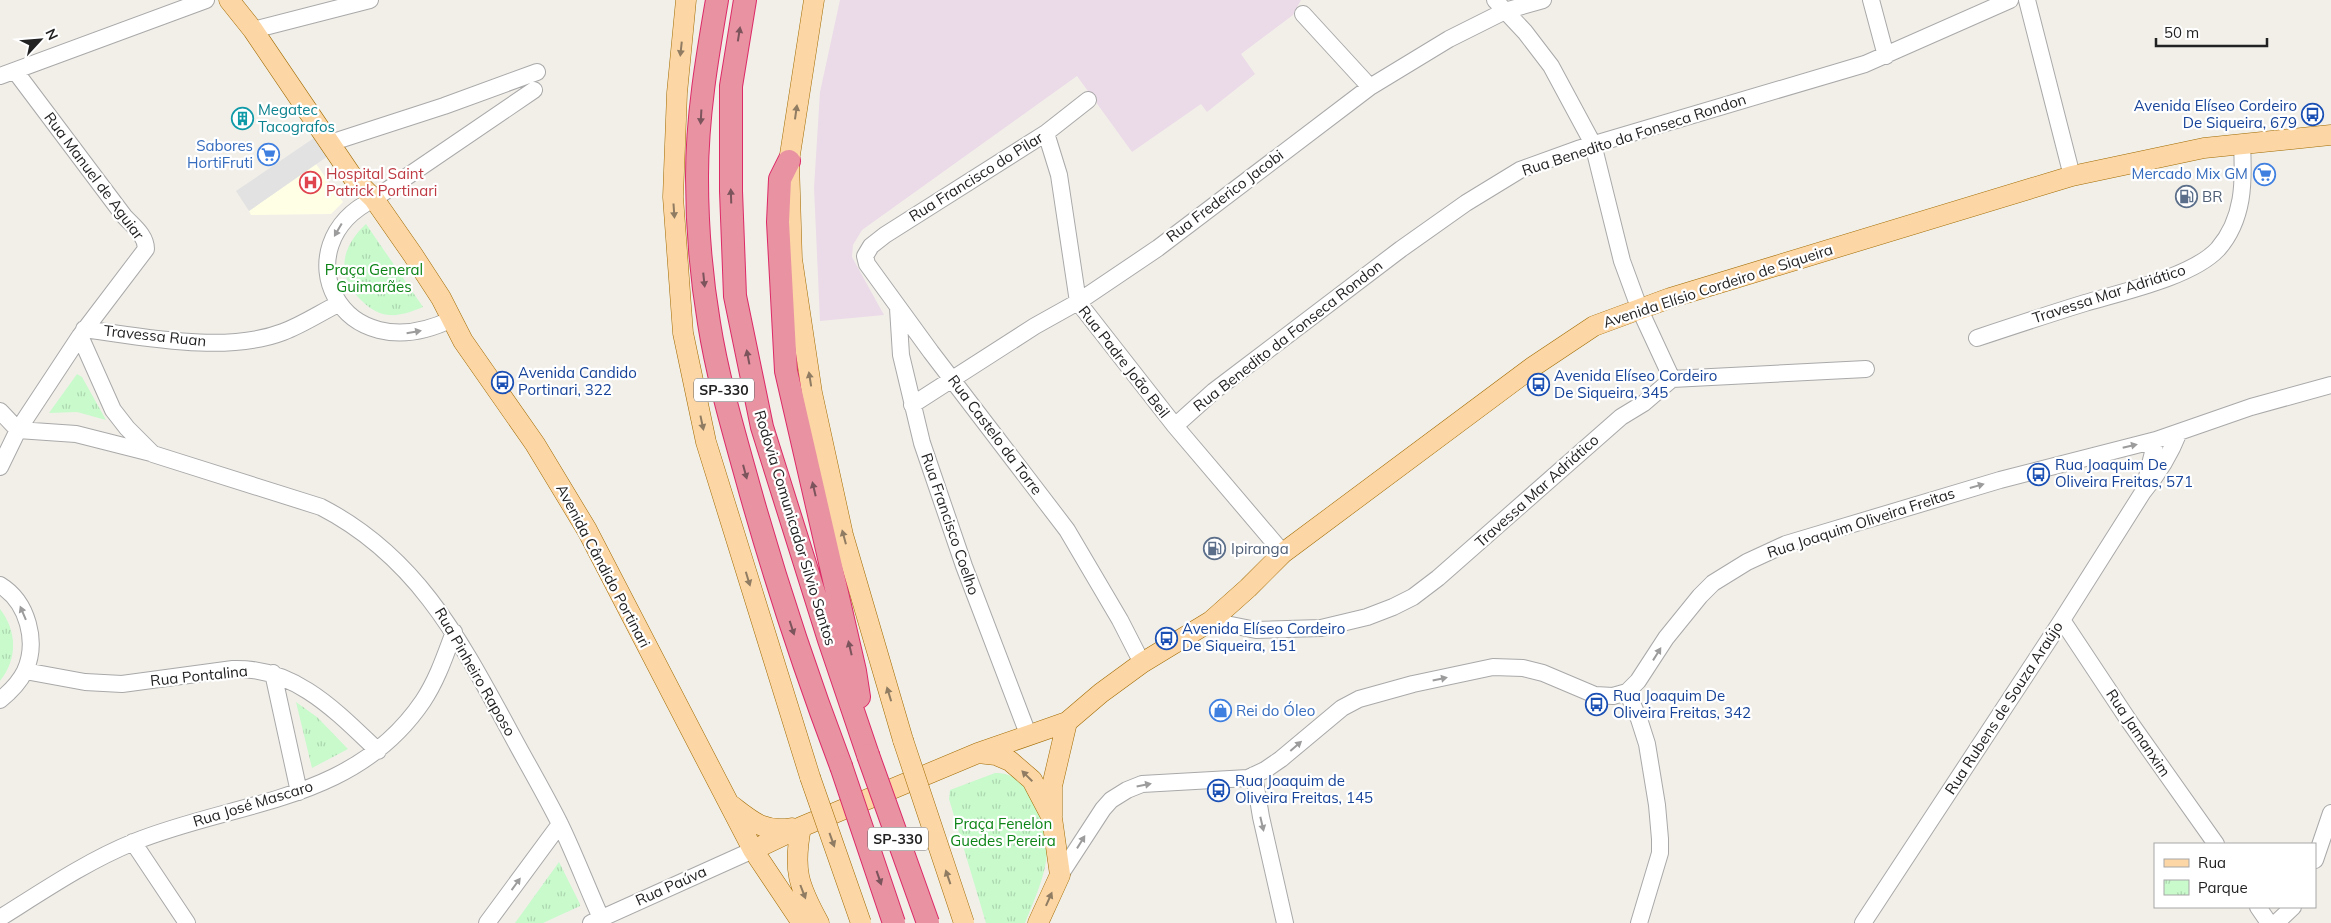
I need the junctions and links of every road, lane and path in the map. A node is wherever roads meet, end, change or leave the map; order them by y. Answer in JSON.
{"nodes":[{"id":1,"x":206,"y":0,"type":"edge"},
{"id":2,"x":229,"y":0,"type":"edge"},
{"id":3,"x":370,"y":0,"type":"edge"},
{"id":4,"x":686,"y":0,"type":"edge"},
{"id":5,"x":717,"y":0,"type":"edge"},
{"id":6,"x":745,"y":0,"type":"edge"},
{"id":7,"x":814,"y":0,"type":"edge"},
{"id":8,"x":1543,"y":0,"type":"edge"},
{"id":9,"x":1871,"y":0,"type":"edge"},
{"id":10,"x":2010,"y":0,"type":"edge"},
{"id":11,"x":2027,"y":0,"type":"edge"},
{"id":12,"x":1500,"y":5,"type":"edge"},
{"id":13,"x":1303,"y":14,"type":"dead end"},
{"id":14,"x":253,"y":30,"type":"junction"},
{"id":15,"x":1886,"y":56,"type":"junction"},
{"id":16,"x":537,"y":72,"type":"dead end"},
{"id":17,"x":7,"y":74,"type":"edge"},
{"id":18,"x":1370,"y":87,"type":"junction"},
{"id":19,"x":534,"y":90,"type":"dead end"},
{"id":20,"x":1088,"y":100,"type":"dead end"},
{"id":21,"x":1046,"y":133,"type":"junction"},
{"id":22,"x":2331,"y":134,"type":"edge"},
{"id":23,"x":330,"y":143,"type":"junction"},
{"id":24,"x":1594,"y":144,"type":"junction"},
{"id":25,"x":2242,"y":145,"type":"junction"},
{"id":26,"x":789,"y":161,"type":"junction"},
{"id":27,"x":2072,"y":176,"type":"junction"},
{"id":28,"x":369,"y":201,"type":"junction"},
{"id":29,"x":866,"y":253,"type":"joint"},
{"id":30,"x":1078,"y":302,"type":"junction"},
{"id":31,"x":338,"y":304,"type":"junction"},
{"id":32,"x":898,"y":307,"type":"junction"},
{"id":33,"x":1640,"y":310,"type":"junction"},
{"id":34,"x":448,"y":321,"type":"junction"},
{"id":35,"x":82,"y":332,"type":"junction"},
{"id":36,"x":1977,"y":338,"type":"dead end"},
{"id":37,"x":1866,"y":369,"type":"dead end"},
{"id":38,"x":953,"y":379,"type":"junction"},
{"id":39,"x":1672,"y":379,"type":"junction"},
{"id":40,"x":2331,"y":385,"type":"edge"},
{"id":41,"x":912,"y":405,"type":"junction"},
{"id":42,"x":0,"y":412,"type":"edge"},
{"id":43,"x":1175,"y":426,"type":"junction"},
{"id":44,"x":18,"y":430,"type":"junction"},
{"id":45,"x":2179,"y":432,"type":"junction"},
{"id":46,"x":2156,"y":440,"type":"junction"},
{"id":47,"x":153,"y":454,"type":"junction"},
{"id":48,"x":0,"y":467,"type":"edge"},
{"id":49,"x":2143,"y":492,"type":"junction"},
{"id":50,"x":1283,"y":553,"type":"junction"},
{"id":51,"x":0,"y":585,"type":"edge"},
{"id":52,"x":2062,"y":620,"type":"junction"},
{"id":53,"x":1211,"y":621,"type":"junction"},
{"id":54,"x":454,"y":632,"type":"junction"},
{"id":55,"x":1150,"y":659,"type":"junction"},
{"id":56,"x":25,"y":671,"type":"junction"},
{"id":57,"x":273,"y":673,"type":"junction"},
{"id":58,"x":1627,"y":692,"type":"junction"},
{"id":59,"x":0,"y":700,"type":"edge"},
{"id":60,"x":1067,"y":722,"type":"junction"},
{"id":61,"x":1028,"y":734,"type":"junction"},
{"id":62,"x":378,"y":751,"type":"junction"},
{"id":63,"x":867,"y":751,"type":"junction"},
{"id":64,"x":978,"y":753,"type":"junction"},
{"id":65,"x":1254,"y":776,"type":"junction"},
{"id":66,"x":299,"y":792,"type":"junction"},
{"id":67,"x":726,"y":801,"type":"junction"},
{"id":68,"x":2331,"y":813,"type":"edge"},
{"id":69,"x":1052,"y":818,"type":"junction"},
{"id":70,"x":560,"y":824,"type":"junction"},
{"id":71,"x":801,"y":827,"type":"junction"},
{"id":72,"x":133,"y":842,"type":"junction"},
{"id":73,"x":2215,"y":843,"type":"edge"},
{"id":74,"x":753,"y":850,"type":"junction"},
{"id":75,"x":2316,"y":857,"type":"edge"},
{"id":76,"x":1060,"y":875,"type":"junction"},
{"id":77,"x":2259,"y":908,"type":"edge"},
{"id":78,"x":2292,"y":908,"type":"edge"},
{"id":79,"x":0,"y":918,"type":"edge"},
{"id":80,"x":596,"y":920,"type":"edge"},
{"id":81,"x":187,"y":923,"type":"edge"},
{"id":82,"x":487,"y":923,"type":"edge"},
{"id":83,"x":802,"y":923,"type":"edge"},
{"id":84,"x":819,"y":923,"type":"edge"},
{"id":85,"x":861,"y":923,"type":"edge"},
{"id":86,"x":894,"y":923,"type":"edge"},
{"id":87,"x":928,"y":923,"type":"edge"},
{"id":88,"x":964,"y":923,"type":"edge"},
{"id":89,"x":1038,"y":923,"type":"edge"},
{"id":90,"x":1284,"y":923,"type":"edge"},
{"id":91,"x":1639,"y":923,"type":"edge"},
{"id":92,"x":1863,"y":923,"type":"edge"},
{"id":93,"x":2269,"y":923,"type":"edge"},
{"id":94,"x":2276,"y":923,"type":"edge"}],
"edges":[{"from":1,"to":17,"type":"street"},
{"from":2,"to":14,"type":"main road","name":"Avenida Cândido Portinari"},
{"from":3,"to":14,"type":"street"},
{"from":4,"to":85,"type":"main road","one_way":true,"bridge":true},
{"from":5,"to":86,"type":"highway","name":"Rodovia Comunicador Silvio Santos","number":"SP-330","one_way":true,"bridge":true},
{"from":63,"to":6,"type":"highway","name":"Rodovia Comunicador Silvio Santos","number":"SP-330","one_way":true},
{"from":26,"to":7,"type":"main road","one_way":true},
{"from":8,"to":12,"type":"street","name":"Rua Frederico Jacobi"},
{"from":9,"to":15,"type":"street"},
{"from":10,"to":15,"type":"street","name":"Rua Benedito da Fonseca Rondon"},
{"from":11,"to":27,"type":"street"},
{"from":12,"to":18,"type":"street","name":"Rua Frederico Jacobi"},
{"from":12,"to":24,"type":"street"},
{"from":13,"to":18,"type":"street"},
{"from":14,"to":23,"type":"main road","name":"Avenida Cândido Portinari"},
{"from":15,"to":24,"type":"street","name":"Rua Benedito da Fonseca Rondon"},
{"from":16,"to":23,"type":"street"},
{"from":17,"to":35,"type":"street","name":"Rua Manuel de Aguiar"},
{"from":18,"to":30,"type":"street","name":"Rua Frederico Jacobi"},
{"from":19,"to":28,"type":"street"},
{"from":20,"to":21,"type":"street","name":"Rua Francisco do Pilar"},
{"from":21,"to":29,"type":"street","name":"Rua Francisco do Pilar"},
{"from":21,"to":30,"type":"street","name":"Rua Padre João Beil"},
{"from":22,"to":25,"type":"main road","name":"Avenida Elísio Cordeiro de Siqueira"},
{"from":23,"to":28,"type":"main road","name":"Avenida Cândido Portinari"},
{"from":24,"to":33,"type":"street"},
{"from":24,"to":43,"type":"street","name":"Rua Benedito da Fonseca Rondon"},
{"from":25,"to":27,"type":"main road","name":"Avenida Elísio Cordeiro de Siqueira"},
{"from":25,"to":36,"type":"street","name":"Travessa Mar Adriático"},
{"from":63,"to":26,"type":"highway","one_way":true},
{"from":88,"to":26,"type":"main road","one_way":true,"bridge":true},
{"from":27,"to":33,"type":"main road","name":"Avenida Elísio Cordeiro de Siqueira"},
{"from":28,"to":31,"type":"street","one_way":true},
{"from":28,"to":34,"type":"main road","name":"Avenida Cândido Portinari"},
{"from":29,"to":32,"type":"street","name":"Rua Castelo da Torre"},
{"from":30,"to":38,"type":"street","name":"Rua Frederico Jacobi"},
{"from":30,"to":43,"type":"street","name":"Rua Padre João Beil"},
{"from":31,"to":34,"type":"street","one_way":true},
{"from":31,"to":35,"type":"street","name":"Travessa Ruan"},
{"from":32,"to":38,"type":"street","name":"Rua Castelo da Torre"},
{"from":32,"to":41,"type":"street","name":"Rua Francisco Coelho"},
{"from":33,"to":39,"type":"street"},
{"from":33,"to":50,"type":"main road","name":"Avenida Elísio Cordeiro de Siqueira"},
{"from":34,"to":67,"type":"main road","name":"Avenida Cândido Portinari"},
{"from":35,"to":44,"type":"street","name":"Rua Manuel de Aguiar"},
{"from":35,"to":47,"type":"street","name":"Rua Pinheiro Raposo"},
{"from":37,"to":39,"type":"street"},
{"from":38,"to":41,"type":"street","name":"Rua Frederico Jacobi"},
{"from":38,"to":55,"type":"street","name":"Rua Castelo da Torre"},
{"from":39,"to":53,"type":"street","name":"Travessa Mar Adriático"},
{"from":40,"to":45,"type":"street","name":"Rua Joaquim Oliveira Freitas"},
{"from":41,"to":61,"type":"street","name":"Rua Francisco Coelho"},
{"from":42,"to":44,"type":"street"},
{"from":43,"to":50,"type":"street","name":"Rua Padre João Beil"},
{"from":44,"to":47,"type":"street"},
{"from":44,"to":48,"type":"street","name":"Rua Manuel de Aguiar"},
{"from":45,"to":46,"type":"street","name":"Rua Joaquim Oliveira Freitas"},
{"from":45,"to":49,"type":"street","name":"Rua Rubens de Souza Araújo"},
{"from":46,"to":49,"type":"street","name":"Rua Rubens de Souza Araújo"},
{"from":58,"to":46,"type":"street","name":"Rua Joaquim Oliveira Freitas","one_way":true},
{"from":47,"to":54,"type":"street","name":"Rua Pinheiro Raposo"},
{"from":49,"to":52,"type":"street","name":"Rua Rubens de Souza Araújo"},
{"from":50,"to":53,"type":"main road","name":"Avenida Elísio Cordeiro de Siqueira"},
{"from":56,"to":51,"type":"street","one_way":true},
{"from":52,"to":73,"type":"street","name":"Rua Jamanxim"},
{"from":52,"to":92,"type":"street","name":"Rua Rubens de Souza Araújo"},
{"from":53,"to":55,"type":"main road","name":"Avenida Elísio Cordeiro de Siqueira"},
{"from":54,"to":62,"type":"street","name":"Rua José Mascaro"},
{"from":54,"to":70,"type":"street","name":"Rua Pinheiro Raposo"},
{"from":55,"to":60,"type":"main road","name":"Avenida Elísio Cordeiro de Siqueira"},
{"from":56,"to":57,"type":"street","name":"Rua Pontalina"},
{"from":56,"to":59,"type":"street"},
{"from":57,"to":62,"type":"street","name":"Rua Pontalina"},
{"from":57,"to":66,"type":"street"},
{"from":65,"to":58,"type":"street","one_way":true},
{"from":58,"to":91,"type":"street"},
{"from":60,"to":61,"type":"main road","name":"Avenida Elísio Cordeiro de Siqueira"},
{"from":60,"to":69,"type":"main road"},
{"from":61,"to":64,"type":"main road","name":"Avenida Elísio Cordeiro de Siqueira"},
{"from":62,"to":66,"type":"street","name":"Rua José Mascaro"},
{"from":63,"to":87,"type":"highway","name":"Rodovia Comunicador Silvio Santos","number":"SP-330","bridge":true},
{"from":69,"to":64,"type":"main road","one_way":true},
{"from":64,"to":71,"type":"main road","name":"Avenida Elísio Cordeiro de Siqueira"},
{"from":76,"to":65,"type":"street","one_way":true},
{"from":65,"to":90,"type":"street","one_way":true},
{"from":66,"to":72,"type":"street","name":"Rua José Mascaro"},
{"from":67,"to":71,"type":"main road","name":"Avenida Cândido Portinari"},
{"from":67,"to":74,"type":"main road","name":"Avenida Cândido Portinari"},
{"from":68,"to":75,"type":"street"},
{"from":69,"to":76,"type":"main road"},
{"from":70,"to":80,"type":"street","name":"Rua Pinheiro Raposo"},
{"from":82,"to":70,"type":"street","one_way":true},
{"from":71,"to":74,"type":"main road"},
{"from":71,"to":84,"type":"main road","one_way":true},
{"from":72,"to":79,"type":"street","name":"Rua José Mascaro"},
{"from":72,"to":81,"type":"street"},
{"from":74,"to":80,"type":"street","name":"Rua Paúva"},
{"from":74,"to":83,"type":"main road","name":"Avenida Cândido Portinari"},
{"from":89,"to":76,"type":"main road","one_way":true},
{"from":77,"to":93,"type":"street"},
{"from":78,"to":94,"type":"street"}]}
